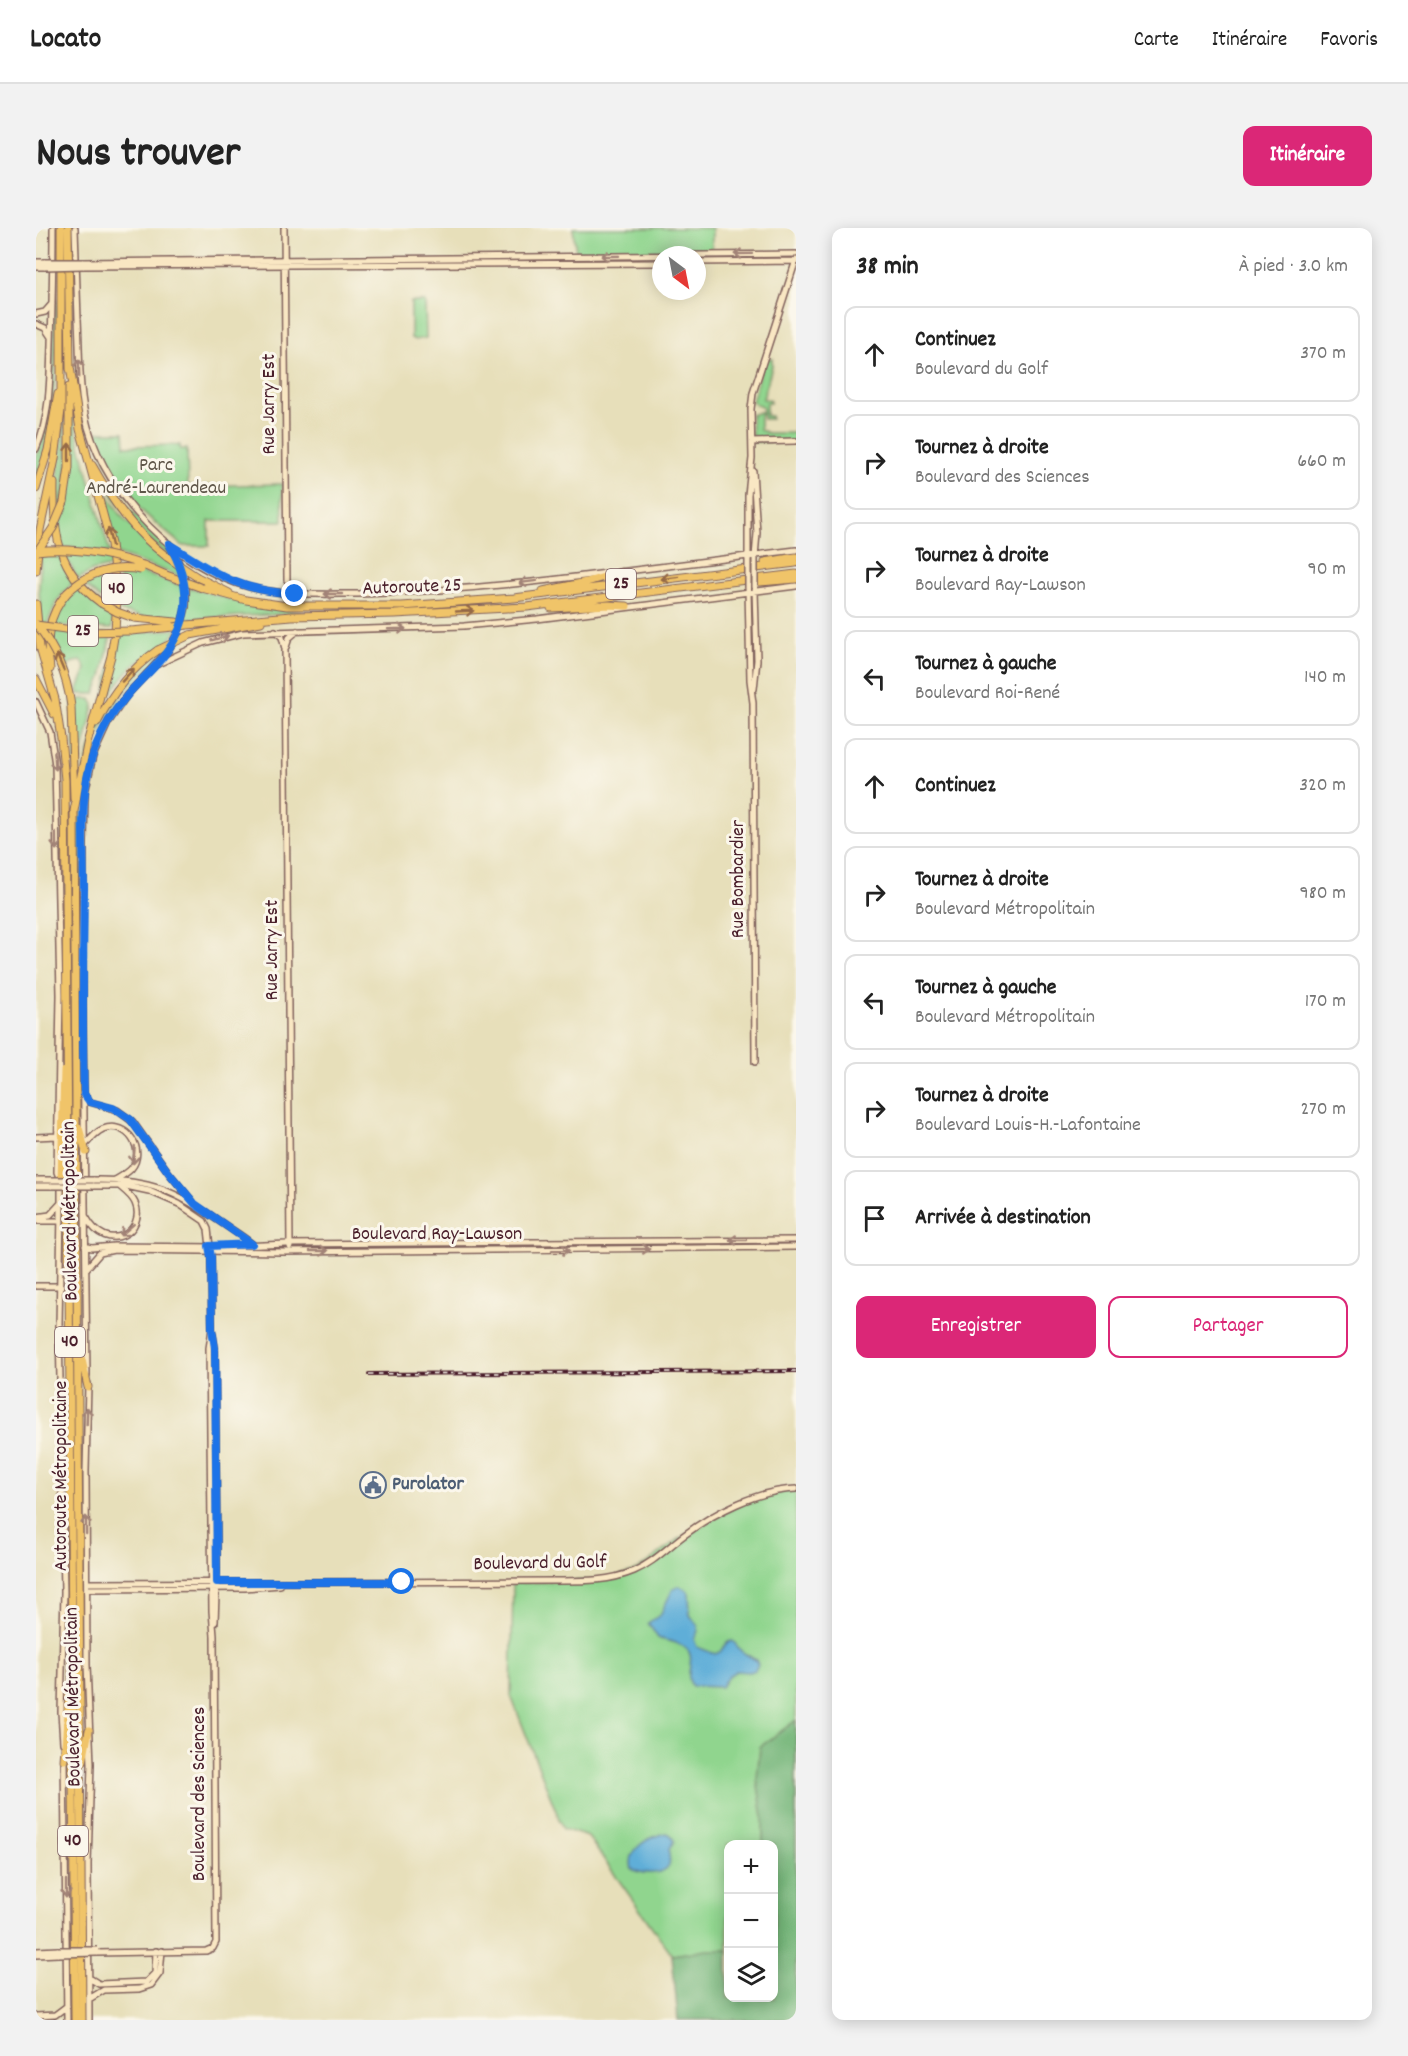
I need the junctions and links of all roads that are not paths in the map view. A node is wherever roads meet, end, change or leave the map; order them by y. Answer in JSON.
{"nodes":[{"id":1,"x":53,"y":228,"type":"edge"},
{"id":2,"x":61,"y":228,"type":"edge"},
{"id":3,"x":68,"y":228,"type":"edge"},
{"id":4,"x":75,"y":228,"type":"edge"},
{"id":5,"x":284,"y":228,"type":"edge"},
{"id":6,"x":796,"y":254,"type":"edge"},
{"id":7,"x":633,"y":255,"type":"junction"},
{"id":8,"x":796,"y":261,"type":"edge"},
{"id":9,"x":36,"y":262,"type":"edge"},
{"id":10,"x":284,"y":262,"type":"junction"},
{"id":11,"x":706,"y":262,"type":"edge"},
{"id":12,"x":634,"y":263,"type":"junction"},
{"id":13,"x":652,"y":263,"type":"edge"},
{"id":14,"x":45,"y":265,"type":"junction"},
{"id":15,"x":36,"y":267,"type":"edge"},
{"id":16,"x":52,"y":304,"type":"junction"},
{"id":17,"x":36,"y":314,"type":"edge"},
{"id":18,"x":36,"y":324,"type":"edge"},
{"id":19,"x":51,"y":337,"type":"junction"},
{"id":20,"x":70,"y":367,"type":"junction"},
{"id":21,"x":61,"y":370,"type":"junction"},
{"id":22,"x":752,"y":441,"type":"junction"},
{"id":23,"x":796,"y":441,"type":"edge"},
{"id":24,"x":36,"y":449,"type":"edge"},
{"id":25,"x":85,"y":451,"type":"junction"},
{"id":26,"x":54,"y":468,"type":"junction"},
{"id":27,"x":36,"y":489,"type":"edge"},
{"id":28,"x":169,"y":544,"type":"junction"},
{"id":29,"x":796,"y":550,"type":"edge"},
{"id":30,"x":36,"y":552,"type":"edge"},
{"id":31,"x":752,"y":557,"type":"junction"},
{"id":32,"x":796,"y":557,"type":"edge"},
{"id":33,"x":796,"y":562,"type":"edge"},
{"id":34,"x":728,"y":570,"type":"junction"},
{"id":35,"x":36,"y":571,"type":"edge"},
{"id":36,"x":621,"y":572,"type":"junction"},
{"id":37,"x":796,"y":574,"type":"edge"},
{"id":38,"x":166,"y":575,"type":"junction"},
{"id":39,"x":796,"y":579,"type":"edge"},
{"id":40,"x":287,"y":580,"type":"junction"},
{"id":41,"x":709,"y":584,"type":"junction"},
{"id":42,"x":796,"y":586,"type":"edge"},
{"id":43,"x":748,"y":590,"type":"junction"},
{"id":44,"x":755,"y":590,"type":"junction"},
{"id":45,"x":276,"y":592,"type":"junction"},
{"id":46,"x":295,"y":594,"type":"junction"},
{"id":47,"x":237,"y":597,"type":"junction"},
{"id":48,"x":514,"y":598,"type":"junction"},
{"id":49,"x":36,"y":604,"type":"edge"},
{"id":50,"x":627,"y":606,"type":"junction"},
{"id":51,"x":528,"y":607,"type":"junction"},
{"id":52,"x":301,"y":615,"type":"junction"},
{"id":53,"x":36,"y":624,"type":"edge"},
{"id":54,"x":175,"y":624,"type":"junction"},
{"id":55,"x":275,"y":631,"type":"junction"},
{"id":56,"x":297,"y":631,"type":"junction"},
{"id":57,"x":285,"y":649,"type":"junction"},
{"id":58,"x":156,"y":665,"type":"junction"},
{"id":59,"x":36,"y":679,"type":"edge"},
{"id":60,"x":753,"y":696,"type":"junction"},
{"id":61,"x":55,"y":699,"type":"junction"},
{"id":62,"x":36,"y":702,"type":"edge"},
{"id":63,"x":59,"y":728,"type":"junction"},
{"id":64,"x":88,"y":740,"type":"junction"},
{"id":65,"x":74,"y":811,"type":"junction"},
{"id":66,"x":67,"y":1039,"type":"junction"},
{"id":67,"x":755,"y":1062,"type":"dead end"},
{"id":68,"x":84,"y":1094,"type":"junction"},
{"id":69,"x":76,"y":1108,"type":"junction"},
{"id":70,"x":57,"y":1136,"type":"junction"},
{"id":71,"x":36,"y":1137,"type":"edge"},
{"id":72,"x":86,"y":1148,"type":"junction"},
{"id":73,"x":115,"y":1180,"type":"junction"},
{"id":74,"x":61,"y":1182,"type":"junction"},
{"id":75,"x":93,"y":1183,"type":"junction"},
{"id":76,"x":37,"y":1185,"type":"edge"},
{"id":77,"x":119,"y":1186,"type":"junction"},
{"id":78,"x":61,"y":1203,"type":"junction"},
{"id":79,"x":195,"y":1204,"type":"junction"},
{"id":80,"x":36,"y":1217,"type":"edge"},
{"id":81,"x":86,"y":1217,"type":"junction"},
{"id":82,"x":36,"y":1221,"type":"edge"},
{"id":83,"x":61,"y":1221,"type":"junction"},
{"id":84,"x":796,"y":1240,"type":"edge"},
{"id":85,"x":348,"y":1243,"type":"junction"},
{"id":86,"x":252,"y":1244,"type":"junction"},
{"id":87,"x":291,"y":1244,"type":"junction"},
{"id":88,"x":85,"y":1246,"type":"junction"},
{"id":89,"x":796,"y":1247,"type":"edge"},
{"id":90,"x":209,"y":1249,"type":"junction"},
{"id":91,"x":348,"y":1251,"type":"junction"},
{"id":92,"x":290,"y":1252,"type":"junction"},
{"id":93,"x":86,"y":1270,"type":"junction"},
{"id":94,"x":36,"y":1286,"type":"edge"},
{"id":95,"x":62,"y":1286,"type":"junction"},
{"id":96,"x":77,"y":1322,"type":"junction"},
{"id":97,"x":88,"y":1387,"type":"junction"},
{"id":98,"x":796,"y":1489,"type":"edge"},
{"id":99,"x":214,"y":1585,"type":"junction"},
{"id":100,"x":87,"y":1586,"type":"junction"},
{"id":101,"x":72,"y":1662,"type":"junction"},
{"id":102,"x":89,"y":1730,"type":"junction"},
{"id":103,"x":64,"y":1760,"type":"junction"},
{"id":104,"x":80,"y":1779,"type":"junction"},
{"id":105,"x":158,"y":1951,"type":"junction"},
{"id":106,"x":36,"y":1953,"type":"edge"},
{"id":107,"x":89,"y":1978,"type":"junction"},
{"id":108,"x":89,"y":1999,"type":"junction"},
{"id":109,"x":67,"y":2006,"type":"junction"},
{"id":110,"x":36,"y":2016,"type":"edge"},
{"id":111,"x":67,"y":2020,"type":"edge"},
{"id":112,"x":75,"y":2020,"type":"edge"},
{"id":113,"x":82,"y":2020,"type":"edge"},
{"id":114,"x":89,"y":2020,"type":"edge"}],
"edges":[{"from":1,"to":16,"type":"street"},
{"from":2,"to":21,"type":"highway"},
{"from":3,"to":20,"type":"highway"},
{"from":28,"to":4,"type":"street","one_way":true},
{"from":5,"to":10,"type":"street","name":"Rue Jarry Est"},
{"from":6,"to":7,"type":"street","one_way":true},
{"from":7,"to":10,"type":"street","one_way":true},
{"from":7,"to":12,"type":"street"},
{"from":8,"to":11,"type":"street"},
{"from":8,"to":22,"type":"street","name":"Rue Bombardier"},
{"from":9,"to":14,"type":"street"},
{"from":10,"to":12,"type":"street"},
{"from":10,"to":14,"type":"street","bridge":true},
{"from":10,"to":40,"type":"street","name":"Rue Jarry Est"},
{"from":12,"to":13,"type":"street"},
{"from":14,"to":15,"type":"street"},
{"from":16,"to":17,"type":"street"},
{"from":16,"to":19,"type":"street"},
{"from":18,"to":19,"type":"street"},
{"from":19,"to":24,"type":"street"},
{"from":20,"to":25,"type":"highway","name":"Autoroute Métropolitaine","number":"40"},
{"from":30,"to":20,"type":"highway","one_way":true,"bridge":true},
{"from":21,"to":26,"type":"highway"},
{"from":21,"to":27,"type":"highway"},
{"from":22,"to":23,"type":"street"},
{"from":22,"to":31,"type":"street","name":"Rue Bombardier"},
{"from":25,"to":47,"type":"highway","bridge":true},
{"from":64,"to":25,"type":"highway","name":"Autoroute Métropolitaine","number":"40","one_way":true},
{"from":26,"to":35,"type":"highway"},
{"from":26,"to":54,"type":"highway","bridge":true},
{"from":28,"to":45,"type":"street"},
{"from":28,"to":58,"type":"street","name":"Boulevard Métropolitain"},
{"from":29,"to":31,"type":"street"},
{"from":30,"to":38,"type":"highway","name":"Autoroute 25","number":"25","bridge":true},
{"from":31,"to":36,"type":"street"},
{"from":31,"to":43,"type":"street","name":"Rue Bombardier","bridge":true},
{"from":31,"to":44,"type":"street","name":"Rue Bombardier","bridge":true},
{"from":32,"to":34,"type":"highway"},
{"from":33,"to":34,"type":"highway","name":"Autoroute 25","number":"25"},
{"from":34,"to":48,"type":"highway","name":"Autoroute 25","number":"25","one_way":true},
{"from":36,"to":46,"type":"street","one_way":true},
{"from":36,"to":48,"type":"highway"},
{"from":37,"to":41,"type":"highway","name":"Autoroute 25","number":"25"},
{"from":38,"to":47,"type":"highway","name":"Autoroute 25","number":"25","bridge":true},
{"from":38,"to":61,"type":"highway","bridge":true},
{"from":39,"to":41,"type":"highway"},
{"from":40,"to":45,"type":"street"},
{"from":40,"to":46,"type":"street","name":"Rue Jarry Est"},
{"from":41,"to":51,"type":"highway","name":"Autoroute 25","number":"25"},
{"from":42,"to":44,"type":"street"},
{"from":43,"to":44,"type":"street"},
{"from":43,"to":50,"type":"street"},
{"from":43,"to":60,"type":"street","name":"Rue Bombardier"},
{"from":44,"to":60,"type":"street","name":"Rue Bombardier"},
{"from":45,"to":46,"type":"street"},
{"from":47,"to":48,"type":"highway","name":"Autoroute 25","number":"25"},
{"from":49,"to":61,"type":"highway","name":"Autoroute Métropolitaine","number":"40"},
{"from":50,"to":51,"type":"highway"},
{"from":56,"to":50,"type":"street","one_way":true},
{"from":52,"to":51,"type":"highway","name":"Autoroute 25","number":"25","one_way":true},
{"from":52,"to":54,"type":"highway","name":"Autoroute 25","number":"25","bridge":true},
{"from":64,"to":52,"type":"highway","one_way":true,"bridge":true},
{"from":53,"to":54,"type":"highway","name":"Autoroute 25","number":"25","bridge":true},
{"from":65,"to":53,"type":"highway","one_way":true,"bridge":true},
{"from":55,"to":56,"type":"street"},
{"from":55,"to":57,"type":"street","name":"Rue Jarry Est"},
{"from":58,"to":55,"type":"street","one_way":true},
{"from":56,"to":57,"type":"street"},
{"from":57,"to":87,"type":"street","name":"Rue Jarry Est"},
{"from":58,"to":68,"type":"street","name":"Boulevard Métropolitain"},
{"from":59,"to":63,"type":"highway"},
{"from":60,"to":67,"type":"street","name":"Rue Bombardier"},
{"from":61,"to":63,"type":"highway","name":"Autoroute Métropolitaine","number":"40"},
{"from":62,"to":70,"type":"street","name":"Boulevard Métropolitain","one_way":true},
{"from":63,"to":66,"type":"highway","name":"Autoroute Métropolitaine","number":"40"},
{"from":64,"to":65,"type":"highway","name":"Autoroute Métropolitaine","number":"40"},
{"from":65,"to":69,"type":"highway","name":"Autoroute Métropolitaine","number":"40"},
{"from":66,"to":74,"type":"highway"},
{"from":66,"to":101,"type":"highway","name":"Autoroute Métropolitaine","number":"40"},
{"from":68,"to":72,"type":"street","name":"Boulevard Métropolitain"},
{"from":68,"to":79,"type":"street"},
{"from":69,"to":72,"type":"highway"},
{"from":69,"to":96,"type":"highway","name":"Autoroute Métropolitaine","number":"40"},
{"from":70,"to":71,"type":"street"},
{"from":70,"to":74,"type":"street","name":"Boulevard Métropolitain"},
{"from":72,"to":73,"type":"street","one_way":true},
{"from":72,"to":81,"type":"street","name":"Boulevard Métropolitain"},
{"from":73,"to":75,"type":"street"},
{"from":73,"to":79,"type":"street"},
{"from":74,"to":78,"type":"street","name":"Boulevard Métropolitain"},
{"from":75,"to":76,"type":"street","bridge":true},
{"from":75,"to":77,"type":"street","name":"Boulevard des Sciences"},
{"from":77,"to":81,"type":"street","one_way":true},
{"from":77,"to":90,"type":"street","name":"Boulevard des Sciences"},
{"from":78,"to":80,"type":"street"},
{"from":78,"to":83,"type":"street","name":"Boulevard Métropolitain"},
{"from":79,"to":86,"type":"street"},
{"from":81,"to":88,"type":"street","name":"Boulevard Métropolitain"},
{"from":82,"to":83,"type":"street"},
{"from":83,"to":95,"type":"street","name":"Boulevard Métropolitain"},
{"from":84,"to":85,"type":"street","name":"Boulevard Ray-Lawson","one_way":true},
{"from":85,"to":87,"type":"street","name":"Boulevard Ray-Lawson"},
{"from":85,"to":91,"type":"street"},
{"from":86,"to":87,"type":"street","name":"Boulevard Ray-Lawson"},
{"from":86,"to":90,"type":"street","name":"Boulevard Ray-Lawson"},
{"from":87,"to":92,"type":"street","name":"Rue Jarry Est"},
{"from":88,"to":90,"type":"street","name":"Boulevard Ray-Lawson"},
{"from":88,"to":93,"type":"street","name":"Boulevard Métropolitain"},
{"from":91,"to":89,"type":"street","name":"Boulevard Ray-Lawson","one_way":true},
{"from":90,"to":92,"type":"street","name":"Boulevard Ray-Lawson"},
{"from":90,"to":93,"type":"street","name":"Boulevard Ray-Lawson"},
{"from":90,"to":99,"type":"street","name":"Boulevard des Sciences"},
{"from":92,"to":91,"type":"street","name":"Boulevard Ray-Lawson","one_way":true},
{"from":93,"to":97,"type":"street","name":"Boulevard Métropolitain"},
{"from":94,"to":95,"type":"street"},
{"from":95,"to":103,"type":"street","name":"Boulevard Métropolitain"},
{"from":96,"to":97,"type":"highway"},
{"from":96,"to":104,"type":"highway","name":"Autoroute Métropolitaine","number":"40"},
{"from":100,"to":97,"type":"street","name":"Boulevard Métropolitain","one_way":true},
{"from":98,"to":99,"type":"street","name":"Boulevard du Golf"},
{"from":99,"to":100,"type":"street","name":"Boulevard du Golf"},
{"from":99,"to":105,"type":"street","name":"Boulevard des Sciences"},
{"from":100,"to":102,"type":"street","name":"Boulevard Métropolitain"},
{"from":101,"to":103,"type":"highway"},
{"from":101,"to":112,"type":"highway","name":"Autoroute Métropolitaine","number":"40"},
{"from":102,"to":104,"type":"highway"},
{"from":102,"to":107,"type":"street","name":"Boulevard Métropolitain"},
{"from":103,"to":109,"type":"street","name":"Boulevard Métropolitain","one_way":true},
{"from":104,"to":113,"type":"highway","name":"Autoroute Métropolitaine","number":"40"},
{"from":105,"to":106,"type":"street","bridge":true},
{"from":105,"to":107,"type":"street"},
{"from":105,"to":108,"type":"street"},
{"from":107,"to":108,"type":"street","name":"Boulevard Métropolitain"},
{"from":108,"to":114,"type":"street","name":"Boulevard Métropolitain"},
{"from":109,"to":110,"type":"street"},
{"from":109,"to":111,"type":"street","name":"Boulevard Métropolitain"}]}
